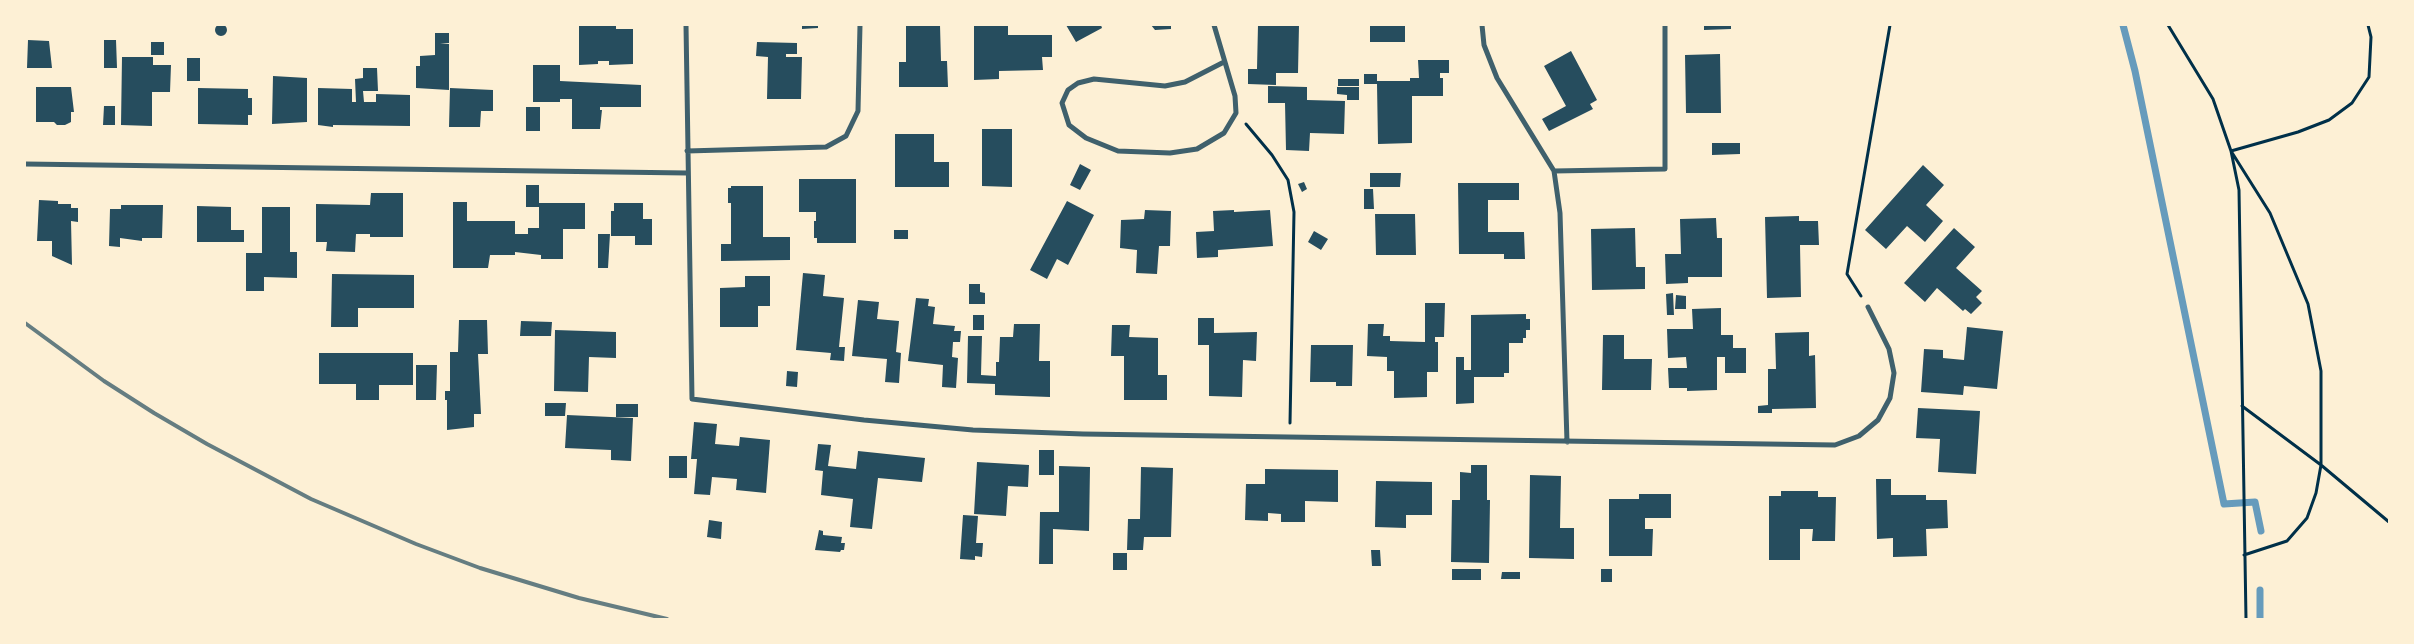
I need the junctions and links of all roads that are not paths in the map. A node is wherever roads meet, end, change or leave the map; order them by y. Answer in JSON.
{"nodes":[{"id":1,"x":686,"y":25,"type":"edge"},
{"id":2,"x":860,"y":25,"type":"edge"},
{"id":3,"x":1214,"y":25,"type":"edge"},
{"id":4,"x":1482,"y":25,"type":"edge"},
{"id":5,"x":1665,"y":25,"type":"edge"},
{"id":6,"x":1224,"y":62,"type":"junction"},
{"id":7,"x":687,"y":151,"type":"junction"},
{"id":8,"x":25,"y":164,"type":"edge"},
{"id":9,"x":1554,"y":171,"type":"junction"},
{"id":10,"x":687,"y":173,"type":"junction"},
{"id":11,"x":1868,"y":307,"type":"road end"},
{"id":12,"x":1567,"y":442,"type":"junction"}],
"edges":[{"from":1,"to":7,"type":"street"},
{"from":2,"to":7,"type":"street"},
{"from":3,"to":6,"type":"street"},
{"from":4,"to":9,"type":"street"},
{"from":5,"to":9,"type":"street"},
{"from":6,"to":6,"type":"street"},
{"from":7,"to":10,"type":"street"},
{"from":8,"to":10,"type":"street"},
{"from":9,"to":12,"type":"street"},
{"from":10,"to":12,"type":"street"},
{"from":11,"to":12,"type":"street"}]}
